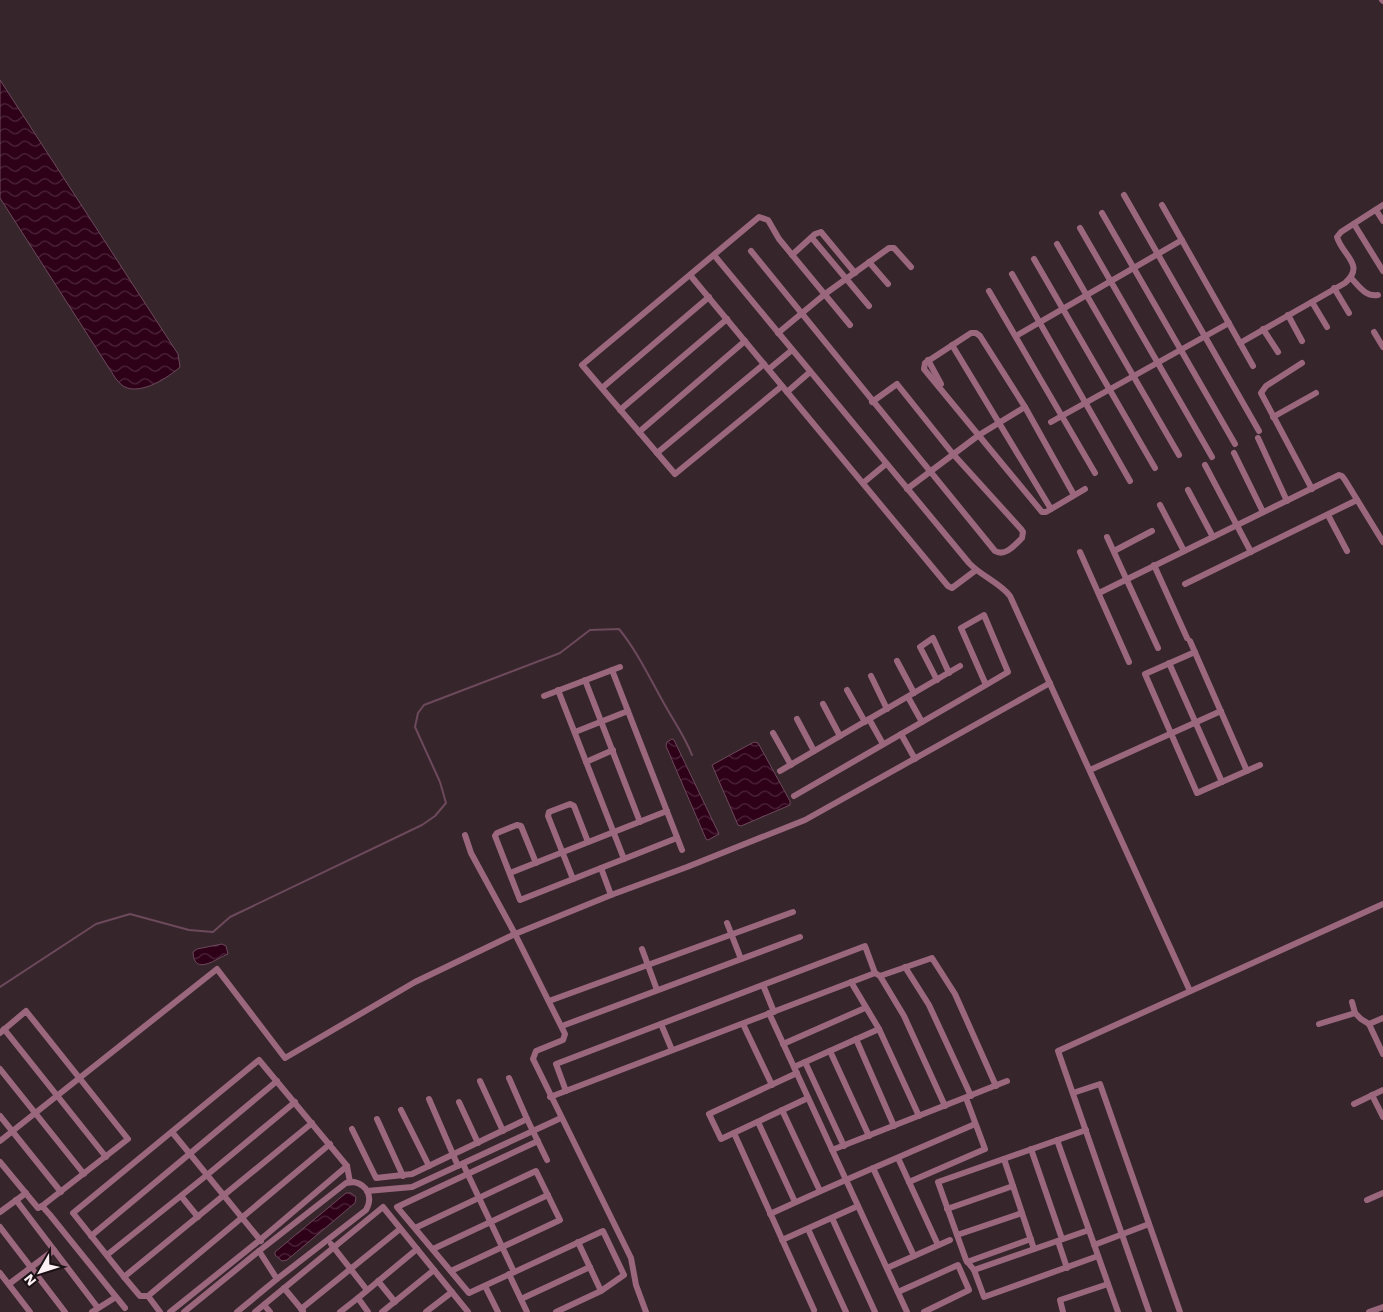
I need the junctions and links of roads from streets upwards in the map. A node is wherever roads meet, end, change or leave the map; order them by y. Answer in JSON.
{"nodes":[{"id":1,"x":1124,"y":195,"type":"dead end"},
{"id":2,"x":1162,"y":205,"type":"dead end"},
{"id":3,"x":1383,"y":205,"type":"edge"},
{"id":4,"x":1376,"y":210,"type":"junction"},
{"id":5,"x":1102,"y":212,"type":"dead end"},
{"id":6,"x":1383,"y":221,"type":"edge"},
{"id":7,"x":1354,"y":224,"type":"junction"},
{"id":8,"x":1080,"y":228,"type":"dead end"},
{"id":9,"x":812,"y":238,"type":"junction"},
{"id":10,"x":1182,"y":240,"type":"junction"},
{"id":11,"x":1057,"y":244,"type":"dead end"},
{"id":12,"x":751,"y":251,"type":"dead end"},
{"id":13,"x":1158,"y":254,"type":"junction"},
{"id":14,"x":714,"y":255,"type":"junction"},
{"id":15,"x":792,"y":255,"type":"junction"},
{"id":16,"x":1034,"y":259,"type":"dead end"},
{"id":17,"x":870,"y":262,"type":"junction"},
{"id":18,"x":911,"y":267,"type":"dead end"},
{"id":19,"x":1134,"y":268,"type":"junction"},
{"id":20,"x":1383,"y":271,"type":"edge"},
{"id":21,"x":855,"y":273,"type":"junction"},
{"id":22,"x":1012,"y":274,"type":"dead end"},
{"id":23,"x":690,"y":275,"type":"junction"},
{"id":24,"x":1351,"y":278,"type":"junction"},
{"id":25,"x":847,"y":279,"type":"junction"},
{"id":26,"x":1110,"y":282,"type":"junction"},
{"id":27,"x":888,"y":284,"type":"dead end"},
{"id":28,"x":1334,"y":288,"type":"junction"},
{"id":29,"x":989,"y":291,"type":"dead end"},
{"id":30,"x":825,"y":294,"type":"junction"},
{"id":31,"x":1087,"y":295,"type":"junction"},
{"id":32,"x":1378,"y":295,"type":"dead end"},
{"id":33,"x":709,"y":297,"type":"junction"},
{"id":34,"x":1312,"y":302,"type":"junction"},
{"id":35,"x":869,"y":306,"type":"dead end"},
{"id":36,"x":1063,"y":309,"type":"junction"},
{"id":37,"x":1349,"y":313,"type":"dead end"},
{"id":38,"x":801,"y":314,"type":"junction"},
{"id":39,"x":1288,"y":316,"type":"junction"},
{"id":40,"x":727,"y":319,"type":"junction"},
{"id":41,"x":1040,"y":323,"type":"junction"},
{"id":42,"x":1229,"y":323,"type":"junction"},
{"id":43,"x":850,"y":325,"type":"dead end"},
{"id":44,"x":1327,"y":327,"type":"dead end"},
{"id":45,"x":1264,"y":329,"type":"junction"},
{"id":46,"x":1374,"y":332,"type":"dead end"},
{"id":47,"x":778,"y":333,"type":"junction"},
{"id":48,"x":1016,"y":336,"type":"junction"},
{"id":49,"x":1205,"y":336,"type":"junction"},
{"id":50,"x":745,"y":341,"type":"junction"},
{"id":51,"x":1302,"y":341,"type":"dead end"},
{"id":52,"x":1240,"y":343,"type":"junction"},
{"id":53,"x":952,"y":345,"type":"junction"},
{"id":54,"x":1383,"y":347,"type":"edge"},
{"id":55,"x":792,"y":350,"type":"junction"},
{"id":56,"x":1181,"y":350,"type":"junction"},
{"id":57,"x":1278,"y":352,"type":"dead end"},
{"id":58,"x":1158,"y":363,"type":"junction"},
{"id":59,"x":1302,"y":363,"type":"dead end"},
{"id":60,"x":1253,"y":366,"type":"dead end"},
{"id":61,"x":766,"y":367,"type":"junction"},
{"id":62,"x":810,"y":372,"type":"junction"},
{"id":63,"x":1134,"y":376,"type":"junction"},
{"id":64,"x":782,"y":386,"type":"junction"},
{"id":65,"x":602,"y":388,"type":"junction"},
{"id":66,"x":1110,"y":389,"type":"junction"},
{"id":67,"x":787,"y":392,"type":"junction"},
{"id":68,"x":1316,"y":393,"type":"dead end"},
{"id":69,"x":872,"y":402,"type":"junction"},
{"id":70,"x":1085,"y":403,"type":"junction"},
{"id":71,"x":1025,"y":407,"type":"junction"},
{"id":72,"x":620,"y":410,"type":"junction"},
{"id":73,"x":1062,"y":416,"type":"junction"},
{"id":74,"x":1273,"y":417,"type":"junction"},
{"id":75,"x":1051,"y":422,"type":"dead end"},
{"id":76,"x":999,"y":423,"type":"junction"},
{"id":77,"x":639,"y":432,"type":"junction"},
{"id":78,"x":979,"y":434,"type":"junction"},
{"id":79,"x":1234,"y":444,"type":"dead end"},
{"id":80,"x":657,"y":453,"type":"junction"},
{"id":81,"x":1234,"y":453,"type":"dead end"},
{"id":82,"x":953,"y":454,"type":"junction"},
{"id":83,"x":1179,"y":455,"type":"dead end"},
{"id":84,"x":1212,"y":457,"type":"dead end"},
{"id":85,"x":886,"y":464,"type":"junction"},
{"id":86,"x":1205,"y":465,"type":"dead end"},
{"id":87,"x":1155,"y":468,"type":"dead end"},
{"id":88,"x":930,"y":470,"type":"junction"},
{"id":89,"x":1095,"y":473,"type":"dead end"},
{"id":90,"x":1130,"y":482,"type":"dead end"},
{"id":91,"x":863,"y":483,"type":"junction"},
{"id":92,"x":907,"y":489,"type":"junction"},
{"id":93,"x":1085,"y":489,"type":"dead end"},
{"id":94,"x":1312,"y":489,"type":"junction"},
{"id":95,"x":1188,"y":490,"type":"dead end"},
{"id":96,"x":1074,"y":495,"type":"junction"},
{"id":97,"x":1357,"y":500,"type":"junction"},
{"id":98,"x":1287,"y":501,"type":"junction"},
{"id":99,"x":1160,"y":505,"type":"dead end"},
{"id":100,"x":1051,"y":509,"type":"junction"},
{"id":101,"x":1263,"y":512,"type":"junction"},
{"id":102,"x":1328,"y":514,"type":"junction"},
{"id":103,"x":1238,"y":525,"type":"junction"},
{"id":104,"x":1152,"y":531,"type":"dead end"},
{"id":105,"x":1107,"y":537,"type":"dead end"},
{"id":106,"x":1213,"y":537,"type":"junction"},
{"id":107,"x":1383,"y":542,"type":"edge"},
{"id":108,"x":1347,"y":550,"type":"dead end"},
{"id":109,"x":1114,"y":551,"type":"junction"},
{"id":110,"x":1184,"y":551,"type":"junction"},
{"id":111,"x":1080,"y":552,"type":"dead end"},
{"id":112,"x":1251,"y":552,"type":"junction"},
{"id":113,"x":1154,"y":565,"type":"junction"},
{"id":114,"x":976,"y":570,"type":"junction"},
{"id":115,"x":1126,"y":579,"type":"junction"},
{"id":116,"x":1185,"y":584,"type":"dead end"},
{"id":117,"x":1098,"y":592,"type":"junction"},
{"id":118,"x":1158,"y":648,"type":"dead end"},
{"id":119,"x":1194,"y":652,"type":"junction"},
{"id":120,"x":897,"y":661,"type":"dead end"},
{"id":121,"x":1130,"y":662,"type":"dead end"},
{"id":122,"x":1170,"y":663,"type":"junction"},
{"id":123,"x":960,"y":666,"type":"dead end"},
{"id":124,"x":620,"y":667,"type":"dead end"},
{"id":125,"x":612,"y":670,"type":"junction"},
{"id":126,"x":949,"y":673,"type":"junction"},
{"id":127,"x":870,"y":676,"type":"dead end"},
{"id":128,"x":585,"y":680,"type":"junction"},
{"id":129,"x":937,"y":680,"type":"junction"},
{"id":130,"x":1050,"y":683,"type":"junction"},
{"id":131,"x":986,"y":685,"type":"junction"},
{"id":132,"x":558,"y":690,"type":"junction"},
{"id":133,"x":847,"y":690,"type":"dead end"},
{"id":134,"x":911,"y":695,"type":"junction"},
{"id":135,"x":544,"y":696,"type":"dead end"},
{"id":136,"x":823,"y":704,"type":"dead end"},
{"id":137,"x":888,"y":709,"type":"junction"},
{"id":138,"x":1221,"y":711,"type":"junction"},
{"id":139,"x":628,"y":712,"type":"junction"},
{"id":140,"x":797,"y":719,"type":"dead end"},
{"id":141,"x":867,"y":721,"type":"junction"},
{"id":142,"x":601,"y":722,"type":"junction"},
{"id":143,"x":922,"y":722,"type":"junction"},
{"id":144,"x":1196,"y":722,"type":"junction"},
{"id":145,"x":574,"y":732,"type":"junction"},
{"id":146,"x":773,"y":733,"type":"dead end"},
{"id":147,"x":1171,"y":733,"type":"junction"},
{"id":148,"x":902,"y":734,"type":"junction"},
{"id":149,"x":840,"y":736,"type":"junction"},
{"id":150,"x":883,"y":744,"type":"junction"},
{"id":151,"x":613,"y":750,"type":"junction"},
{"id":152,"x":814,"y":751,"type":"junction"},
{"id":153,"x":915,"y":759,"type":"junction"},
{"id":154,"x":586,"y":762,"type":"junction"},
{"id":155,"x":791,"y":765,"type":"junction"},
{"id":156,"x":1260,"y":765,"type":"dead end"},
{"id":157,"x":1090,"y":770,"type":"junction"},
{"id":158,"x":1247,"y":770,"type":"junction"},
{"id":159,"x":780,"y":771,"type":"dead end"},
{"id":160,"x":1222,"y":782,"type":"junction"},
{"id":161,"x":794,"y":796,"type":"dead end"},
{"id":162,"x":667,"y":811,"type":"junction"},
{"id":163,"x":640,"y":822,"type":"junction"},
{"id":164,"x":614,"y":832,"type":"junction"},
{"id":165,"x":465,"y":836,"type":"dead end"},
{"id":166,"x":677,"y":838,"type":"junction"},
{"id":167,"x":588,"y":842,"type":"junction"},
{"id":168,"x":682,"y":850,"type":"dead end"},
{"id":169,"x":562,"y":852,"type":"junction"},
{"id":170,"x":624,"y":859,"type":"junction"},
{"id":171,"x":536,"y":863,"type":"junction"},
{"id":172,"x":601,"y":868,"type":"junction"},
{"id":173,"x":510,"y":873,"type":"junction"},
{"id":174,"x":573,"y":879,"type":"junction"},
{"id":175,"x":611,"y":895,"type":"junction"},
{"id":176,"x":1383,"y":904,"type":"edge"},
{"id":177,"x":793,"y":912,"type":"dead end"},
{"id":178,"x":727,"y":923,"type":"dead end"},
{"id":179,"x":515,"y":934,"type":"junction"},
{"id":180,"x":732,"y":934,"type":"junction"},
{"id":181,"x":800,"y":937,"type":"dead end"},
{"id":182,"x":642,"y":949,"type":"dead end"},
{"id":183,"x":741,"y":959,"type":"junction"},
{"id":184,"x":648,"y":965,"type":"junction"},
{"id":185,"x":905,"y":967,"type":"junction"},
{"id":186,"x":877,"y":975,"type":"junction"},
{"id":187,"x":851,"y":982,"type":"junction"},
{"id":188,"x":763,"y":985,"type":"junction"},
{"id":189,"x":657,"y":990,"type":"junction"},
{"id":190,"x":1190,"y":991,"type":"junction"},
{"id":191,"x":549,"y":1001,"type":"junction"},
{"id":192,"x":1352,"y":1002,"type":"dead end"},
{"id":193,"x":865,"y":1008,"type":"junction"},
{"id":194,"x":772,"y":1012,"type":"junction"},
{"id":195,"x":1355,"y":1013,"type":"junction"},
{"id":196,"x":1383,"y":1018,"type":"edge"},
{"id":197,"x":662,"y":1024,"type":"junction"},
{"id":198,"x":743,"y":1024,"type":"junction"},
{"id":199,"x":1319,"y":1024,"type":"dead end"},
{"id":200,"x":1369,"y":1024,"type":"junction"},
{"id":201,"x":562,"y":1026,"type":"junction"},
{"id":202,"x":879,"y":1029,"type":"junction"},
{"id":203,"x":2,"y":1031,"type":"edge"},
{"id":204,"x":856,"y":1039,"type":"junction"},
{"id":205,"x":784,"y":1044,"type":"junction"},
{"id":206,"x":672,"y":1050,"type":"junction"},
{"id":207,"x":830,"y":1050,"type":"junction"},
{"id":208,"x":1383,"y":1054,"type":"edge"},
{"id":209,"x":805,"y":1062,"type":"junction"},
{"id":210,"x":0,"y":1069,"type":"edge"},
{"id":211,"x":795,"y":1070,"type":"junction"},
{"id":212,"x":80,"y":1078,"type":"junction"},
{"id":213,"x":509,"y":1078,"type":"dead end"},
{"id":214,"x":277,"y":1081,"type":"junction"},
{"id":215,"x":480,"y":1081,"type":"dead end"},
{"id":216,"x":1007,"y":1081,"type":"dead end"},
{"id":217,"x":772,"y":1085,"type":"junction"},
{"id":218,"x":996,"y":1086,"type":"junction"},
{"id":219,"x":1383,"y":1090,"type":"edge"},
{"id":220,"x":566,"y":1091,"type":"junction"},
{"id":221,"x":1073,"y":1093,"type":"junction"},
{"id":222,"x":1372,"y":1095,"type":"junction"},
{"id":223,"x":57,"y":1096,"type":"junction"},
{"id":224,"x":550,"y":1097,"type":"junction"},
{"id":225,"x":968,"y":1097,"type":"junction"},
{"id":226,"x":808,"y":1098,"type":"junction"},
{"id":227,"x":428,"y":1099,"type":"dead end"},
{"id":228,"x":294,"y":1102,"type":"junction"},
{"id":229,"x":459,"y":1102,"type":"dead end"},
{"id":230,"x":1354,"y":1104,"type":"dead end"},
{"id":231,"x":945,"y":1106,"type":"junction"},
{"id":232,"x":401,"y":1110,"type":"dead end"},
{"id":233,"x":782,"y":1110,"type":"junction"},
{"id":234,"x":35,"y":1113,"type":"junction"},
{"id":235,"x":0,"y":1116,"type":"edge"},
{"id":236,"x":919,"y":1116,"type":"junction"},
{"id":237,"x":1383,"y":1117,"type":"edge"},
{"id":238,"x":561,"y":1118,"type":"junction"},
{"id":239,"x":377,"y":1119,"type":"dead end"},
{"id":240,"x":527,"y":1119,"type":"junction"},
{"id":241,"x":758,"y":1122,"type":"junction"},
{"id":242,"x":312,"y":1123,"type":"junction"},
{"id":243,"x":975,"y":1124,"type":"junction"},
{"id":244,"x":894,"y":1126,"type":"junction"},
{"id":245,"x":352,"y":1129,"type":"dead end"},
{"id":246,"x":532,"y":1130,"type":"junction"},
{"id":247,"x":1086,"y":1130,"type":"junction"},
{"id":248,"x":12,"y":1131,"type":"junction"},
{"id":249,"x":503,"y":1131,"type":"junction"},
{"id":250,"x":172,"y":1132,"type":"junction"},
{"id":251,"x":734,"y":1133,"type":"junction"},
{"id":252,"x":869,"y":1136,"type":"junction"},
{"id":253,"x":1057,"y":1140,"type":"junction"},
{"id":254,"x":0,"y":1141,"type":"edge"},
{"id":255,"x":538,"y":1141,"type":"junction"},
{"id":256,"x":478,"y":1143,"type":"junction"},
{"id":257,"x":330,"y":1144,"type":"junction"},
{"id":258,"x":844,"y":1146,"type":"junction"},
{"id":259,"x":1031,"y":1149,"type":"junction"},
{"id":260,"x":832,"y":1150,"type":"junction"},
{"id":261,"x":190,"y":1154,"type":"junction"},
{"id":262,"x":453,"y":1155,"type":"junction"},
{"id":263,"x":106,"y":1156,"type":"junction"},
{"id":264,"x":898,"y":1158,"type":"junction"},
{"id":265,"x":1004,"y":1159,"type":"junction"},
{"id":266,"x":547,"y":1160,"type":"dead end"},
{"id":267,"x":0,"y":1162,"type":"edge"},
{"id":268,"x":460,"y":1165,"type":"junction"},
{"id":269,"x":347,"y":1166,"type":"junction"},
{"id":270,"x":429,"y":1166,"type":"junction"},
{"id":271,"x":872,"y":1168,"type":"junction"},
{"id":272,"x":467,"y":1173,"type":"junction"},
{"id":273,"x":84,"y":1174,"type":"junction"},
{"id":274,"x":207,"y":1175,"type":"junction"},
{"id":275,"x":403,"y":1176,"type":"junction"},
{"id":276,"x":846,"y":1179,"type":"junction"},
{"id":277,"x":350,"y":1182,"type":"junction"},
{"id":278,"x":909,"y":1182,"type":"junction"},
{"id":279,"x":1013,"y":1186,"type":"junction"},
{"id":280,"x":367,"y":1191,"type":"junction"},
{"id":281,"x":820,"y":1191,"type":"junction"},
{"id":282,"x":61,"y":1192,"type":"junction"},
{"id":283,"x":26,"y":1193,"type":"junction"},
{"id":284,"x":1383,"y":1193,"type":"edge"},
{"id":285,"x":548,"y":1195,"type":"junction"},
{"id":286,"x":181,"y":1196,"type":"junction"},
{"id":287,"x":224,"y":1196,"type":"junction"},
{"id":288,"x":479,"y":1197,"type":"junction"},
{"id":289,"x":16,"y":1200,"type":"junction"},
{"id":290,"x":1368,"y":1200,"type":"dead end"},
{"id":291,"x":795,"y":1202,"type":"junction"},
{"id":292,"x":42,"y":1206,"type":"junction"},
{"id":293,"x":858,"y":1206,"type":"junction"},
{"id":294,"x":947,"y":1209,"type":"junction"},
{"id":295,"x":0,"y":1212,"type":"edge"},
{"id":296,"x":1022,"y":1213,"type":"junction"},
{"id":297,"x":770,"y":1214,"type":"junction"},
{"id":298,"x":242,"y":1217,"type":"junction"},
{"id":299,"x":198,"y":1218,"type":"junction"},
{"id":300,"x":832,"y":1218,"type":"junction"},
{"id":301,"x":490,"y":1222,"type":"junction"},
{"id":302,"x":1150,"y":1224,"type":"junction"},
{"id":303,"x":0,"y":1227,"type":"edge"},
{"id":304,"x":415,"y":1228,"type":"junction"},
{"id":305,"x":400,"y":1229,"type":"junction"},
{"id":306,"x":808,"y":1229,"type":"junction"},
{"id":307,"x":1089,"y":1230,"type":"junction"},
{"id":308,"x":1122,"y":1234,"type":"junction"},
{"id":309,"x":957,"y":1235,"type":"junction"},
{"id":310,"x":91,"y":1236,"type":"junction"},
{"id":311,"x":328,"y":1239,"type":"junction"},
{"id":312,"x":1031,"y":1239,"type":"junction"},
{"id":313,"x":260,"y":1240,"type":"junction"},
{"id":314,"x":782,"y":1240,"type":"junction"},
{"id":315,"x":950,"y":1240,"type":"dead end"},
{"id":316,"x":1060,"y":1240,"type":"junction"},
{"id":317,"x":578,"y":1242,"type":"junction"},
{"id":318,"x":938,"y":1245,"type":"junction"},
{"id":319,"x":1094,"y":1245,"type":"junction"},
{"id":320,"x":265,"y":1246,"type":"junction"},
{"id":321,"x":334,"y":1247,"type":"junction"},
{"id":322,"x":502,"y":1247,"type":"junction"},
{"id":323,"x":417,"y":1249,"type":"junction"},
{"id":324,"x":433,"y":1249,"type":"junction"},
{"id":325,"x":1034,"y":1249,"type":"junction"},
{"id":326,"x":54,"y":1250,"type":"junction"},
{"id":327,"x":259,"y":1251,"type":"junction"},
{"id":328,"x":107,"y":1255,"type":"junction"},
{"id":329,"x":914,"y":1256,"type":"junction"},
{"id":330,"x":1098,"y":1256,"type":"junction"},
{"id":331,"x":967,"y":1262,"type":"junction"},
{"id":332,"x":31,"y":1267,"type":"junction"},
{"id":333,"x":590,"y":1267,"type":"junction"},
{"id":334,"x":887,"y":1268,"type":"junction"},
{"id":335,"x":1067,"y":1268,"type":"junction"},
{"id":336,"x":351,"y":1269,"type":"junction"},
{"id":337,"x":434,"y":1270,"type":"junction"},
{"id":338,"x":974,"y":1270,"type":"junction"},
{"id":339,"x":451,"y":1271,"type":"junction"},
{"id":340,"x":0,"y":1273,"type":"edge"},
{"id":341,"x":512,"y":1273,"type":"junction"},
{"id":342,"x":124,"y":1277,"type":"junction"},
{"id":343,"x":277,"y":1279,"type":"junction"},
{"id":344,"x":378,"y":1281,"type":"junction"},
{"id":345,"x":9,"y":1284,"type":"junction"},
{"id":346,"x":1108,"y":1284,"type":"junction"},
{"id":347,"x":485,"y":1286,"type":"junction"},
{"id":348,"x":284,"y":1288,"type":"junction"},
{"id":349,"x":368,"y":1290,"type":"junction"},
{"id":350,"x":601,"y":1291,"type":"junction"},
{"id":351,"x":452,"y":1292,"type":"junction"},
{"id":352,"x":898,"y":1292,"type":"junction"},
{"id":353,"x":148,"y":1296,"type":"junction"},
{"id":354,"x":116,"y":1297,"type":"junction"},
{"id":355,"x":358,"y":1298,"type":"junction"},
{"id":356,"x":521,"y":1299,"type":"junction"},
{"id":357,"x":395,"y":1302,"type":"junction"},
{"id":358,"x":264,"y":1305,"type":"junction"},
{"id":359,"x":125,"y":1308,"type":"dead end"},
{"id":360,"x":1383,"y":1308,"type":"edge"},
{"id":361,"x":95,"y":1310,"type":"edge"},
{"id":362,"x":302,"y":1310,"type":"edge"},
{"id":363,"x":814,"y":1310,"type":"dead end"},
{"id":364,"x":30,"y":1312,"type":"edge"},
{"id":365,"x":65,"y":1312,"type":"edge"},
{"id":366,"x":160,"y":1312,"type":"edge"},
{"id":367,"x":170,"y":1312,"type":"edge"},
{"id":368,"x":184,"y":1312,"type":"edge"},
{"id":369,"x":237,"y":1312,"type":"edge"},
{"id":370,"x":255,"y":1312,"type":"edge"},
{"id":371,"x":270,"y":1312,"type":"edge"},
{"id":372,"x":340,"y":1312,"type":"edge"},
{"id":373,"x":368,"y":1312,"type":"edge"},
{"id":374,"x":384,"y":1312,"type":"edge"},
{"id":375,"x":426,"y":1312,"type":"edge"},
{"id":376,"x":468,"y":1312,"type":"edge"},
{"id":377,"x":498,"y":1312,"type":"edge"},
{"id":378,"x":527,"y":1312,"type":"edge"},
{"id":379,"x":556,"y":1312,"type":"edge"},
{"id":380,"x":646,"y":1312,"type":"edge"},
{"id":381,"x":846,"y":1312,"type":"edge"},
{"id":382,"x":875,"y":1312,"type":"edge"},
{"id":383,"x":907,"y":1312,"type":"edge"},
{"id":384,"x":924,"y":1312,"type":"edge"},
{"id":385,"x":1063,"y":1312,"type":"edge"},
{"id":386,"x":1116,"y":1312,"type":"edge"},
{"id":387,"x":1149,"y":1312,"type":"edge"},
{"id":388,"x":1180,"y":1312,"type":"edge"},
{"id":389,"x":1369,"y":1312,"type":"edge"}],
"edges":[{"from":1,"to":13,"type":"street"},
{"from":2,"to":10,"type":"street"},
{"from":3,"to":4,"type":"street"},
{"from":4,"to":6,"type":"street"},
{"from":4,"to":7,"type":"street"},
{"from":5,"to":19,"type":"street"},
{"from":7,"to":20,"type":"street"},
{"from":7,"to":24,"type":"street"},
{"from":8,"to":26,"type":"street"},
{"from":9,"to":15,"type":"street"},
{"from":9,"to":21,"type":"street"},
{"from":9,"to":25,"type":"street"},
{"from":10,"to":13,"type":"street"},
{"from":10,"to":42,"type":"street"},
{"from":11,"to":31,"type":"street"},
{"from":12,"to":38,"type":"street"},
{"from":13,"to":19,"type":"street"},
{"from":13,"to":49,"type":"street"},
{"from":14,"to":15,"type":"street"},
{"from":14,"to":23,"type":"street"},
{"from":14,"to":47,"type":"street"},
{"from":15,"to":30,"type":"street"},
{"from":16,"to":36,"type":"street"},
{"from":17,"to":18,"type":"street"},
{"from":17,"to":21,"type":"street"},
{"from":17,"to":27,"type":"street"},
{"from":19,"to":26,"type":"street"},
{"from":19,"to":56,"type":"street"},
{"from":21,"to":25,"type":"street"},
{"from":22,"to":41,"type":"street"},
{"from":23,"to":33,"type":"street"},
{"from":23,"to":65,"type":"street"},
{"from":24,"to":28,"type":"street"},
{"from":24,"to":32,"type":"street"},
{"from":25,"to":30,"type":"street"},
{"from":25,"to":35,"type":"street"},
{"from":26,"to":31,"type":"street"},
{"from":26,"to":58,"type":"street"},
{"from":28,"to":34,"type":"street"},
{"from":28,"to":37,"type":"street"},
{"from":29,"to":48,"type":"street"},
{"from":30,"to":38,"type":"street"},
{"from":30,"to":43,"type":"street"},
{"from":31,"to":36,"type":"street"},
{"from":31,"to":63,"type":"street"},
{"from":33,"to":40,"type":"street"},
{"from":33,"to":65,"type":"street"},
{"from":34,"to":39,"type":"street"},
{"from":34,"to":44,"type":"street"},
{"from":36,"to":41,"type":"street"},
{"from":36,"to":66,"type":"street"},
{"from":38,"to":47,"type":"street"},
{"from":38,"to":69,"type":"street"},
{"from":39,"to":45,"type":"street"},
{"from":39,"to":51,"type":"street"},
{"from":40,"to":50,"type":"street"},
{"from":40,"to":72,"type":"street"},
{"from":41,"to":48,"type":"street"},
{"from":41,"to":70,"type":"street"},
{"from":42,"to":49,"type":"street"},
{"from":42,"to":52,"type":"street"},
{"from":45,"to":52,"type":"street"},
{"from":45,"to":57,"type":"street"},
{"from":46,"to":54,"type":"street"},
{"from":47,"to":55,"type":"street"},
{"from":48,"to":73,"type":"street"},
{"from":49,"to":56,"type":"street"},
{"from":49,"to":98,"type":"street"},
{"from":50,"to":61,"type":"street"},
{"from":50,"to":77,"type":"street"},
{"from":52,"to":60,"type":"street"},
{"from":53,"to":71,"type":"street"},
{"from":53,"to":76,"type":"street"},
{"from":53,"to":78,"type":"street"},
{"from":55,"to":61,"type":"street"},
{"from":55,"to":62,"type":"street"},
{"from":56,"to":58,"type":"street"},
{"from":56,"to":79,"type":"street"},
{"from":58,"to":63,"type":"street"},
{"from":58,"to":84,"type":"street"},
{"from":59,"to":74,"type":"street"},
{"from":61,"to":64,"type":"street"},
{"from":61,"to":80,"type":"street"},
{"from":62,"to":67,"type":"street"},
{"from":62,"to":85,"type":"street"},
{"from":63,"to":66,"type":"street"},
{"from":63,"to":83,"type":"street"},
{"from":64,"to":67,"type":"street"},
{"from":64,"to":80,"type":"street"},
{"from":65,"to":72,"type":"street"},
{"from":66,"to":70,"type":"street"},
{"from":66,"to":87,"type":"street"},
{"from":67,"to":91,"type":"street"},
{"from":68,"to":74,"type":"street"},
{"from":69,"to":82,"type":"street"},
{"from":69,"to":88,"type":"street"},
{"from":70,"to":73,"type":"street"},
{"from":70,"to":90,"type":"street"},
{"from":71,"to":76,"type":"street"},
{"from":71,"to":96,"type":"street"},
{"from":72,"to":77,"type":"street"},
{"from":73,"to":75,"type":"street"},
{"from":73,"to":89,"type":"street"},
{"from":74,"to":94,"type":"street"},
{"from":76,"to":78,"type":"street"},
{"from":76,"to":100,"type":"street"},
{"from":77,"to":80,"type":"street"},
{"from":78,"to":82,"type":"street"},
{"from":78,"to":100,"type":"street"},
{"from":81,"to":101,"type":"street"},
{"from":82,"to":88,"type":"street"},
{"from":82,"to":88,"type":"street"},
{"from":85,"to":91,"type":"street"},
{"from":85,"to":92,"type":"street"},
{"from":86,"to":103,"type":"street"},
{"from":88,"to":92,"type":"street"},
{"from":91,"to":114,"type":"street"},
{"from":92,"to":114,"type":"street"},
{"from":93,"to":96,"type":"street"},
{"from":94,"to":97,"type":"street"},
{"from":94,"to":98,"type":"street"},
{"from":95,"to":106,"type":"street"},
{"from":96,"to":100,"type":"street"},
{"from":97,"to":102,"type":"street"},
{"from":97,"to":107,"type":"street"},
{"from":98,"to":101,"type":"street"},
{"from":99,"to":110,"type":"street"},
{"from":101,"to":103,"type":"street"},
{"from":102,"to":108,"type":"street"},
{"from":102,"to":112,"type":"street"},
{"from":103,"to":106,"type":"street"},
{"from":103,"to":112,"type":"street"},
{"from":104,"to":109,"type":"street"},
{"from":105,"to":109,"type":"street"},
{"from":106,"to":110,"type":"street"},
{"from":109,"to":115,"type":"street"},
{"from":110,"to":113,"type":"street"},
{"from":111,"to":117,"type":"street"},
{"from":112,"to":116,"type":"street"},
{"from":113,"to":115,"type":"street"},
{"from":113,"to":119,"type":"street"},
{"from":114,"to":130,"type":"street"},
{"from":115,"to":117,"type":"street"},
{"from":115,"to":118,"type":"street"},
{"from":117,"to":121,"type":"street"},
{"from":119,"to":122,"type":"street"},
{"from":119,"to":138,"type":"street"},
{"from":120,"to":134,"type":"street"},
{"from":122,"to":144,"type":"street"},
{"from":122,"to":147,"type":"street"},
{"from":123,"to":126,"type":"street"},
{"from":124,"to":125,"type":"street"},
{"from":125,"to":128,"type":"street"},
{"from":125,"to":139,"type":"street"},
{"from":126,"to":129,"type":"street"},
{"from":126,"to":129,"type":"street"},
{"from":127,"to":137,"type":"street"},
{"from":128,"to":132,"type":"street"},
{"from":128,"to":142,"type":"street"},
{"from":129,"to":134,"type":"street"},
{"from":130,"to":153,"type":"street"},
{"from":130,"to":157,"type":"street"},
{"from":131,"to":131,"type":"street"},
{"from":131,"to":143,"type":"street"},
{"from":132,"to":135,"type":"street"},
{"from":132,"to":145,"type":"street"},
{"from":133,"to":141,"type":"street"},
{"from":134,"to":137,"type":"street"},
{"from":134,"to":143,"type":"street"},
{"from":136,"to":149,"type":"street"},
{"from":137,"to":141,"type":"street"},
{"from":138,"to":144,"type":"street"},
{"from":138,"to":158,"type":"street"},
{"from":139,"to":142,"type":"street"},
{"from":139,"to":162,"type":"street"},
{"from":140,"to":152,"type":"street"},
{"from":141,"to":149,"type":"street"},
{"from":141,"to":150,"type":"street"},
{"from":142,"to":145,"type":"street"},
{"from":142,"to":151,"type":"street"},
{"from":143,"to":148,"type":"street"},
{"from":144,"to":147,"type":"street"},
{"from":144,"to":160,"type":"street"},
{"from":145,"to":154,"type":"street"},
{"from":146,"to":155,"type":"street"},
{"from":147,"to":157,"type":"street"},
{"from":147,"to":160,"type":"street"},
{"from":148,"to":150,"type":"street"},
{"from":148,"to":153,"type":"street"},
{"from":149,"to":152,"type":"street"},
{"from":150,"to":161,"type":"street"},
{"from":151,"to":154,"type":"street"},
{"from":151,"to":163,"type":"street"},
{"from":152,"to":155,"type":"street"},
{"from":153,"to":175,"type":"street"},
{"from":154,"to":164,"type":"street"},
{"from":155,"to":159,"type":"street"},
{"from":156,"to":158,"type":"street"},
{"from":157,"to":190,"type":"street"},
{"from":158,"to":160,"type":"street"},
{"from":162,"to":163,"type":"street"},
{"from":162,"to":166,"type":"street"},
{"from":163,"to":164,"type":"street"},
{"from":164,"to":167,"type":"street"},
{"from":164,"to":170,"type":"street"},
{"from":165,"to":179,"type":"street"},
{"from":166,"to":168,"type":"street"},
{"from":166,"to":170,"type":"street"},
{"from":167,"to":169,"type":"street"},
{"from":167,"to":169,"type":"street"},
{"from":169,"to":171,"type":"street"},
{"from":169,"to":174,"type":"street"},
{"from":170,"to":172,"type":"street"},
{"from":171,"to":173,"type":"street"},
{"from":171,"to":173,"type":"street"},
{"from":172,"to":174,"type":"street"},
{"from":172,"to":175,"type":"street"},
{"from":173,"to":174,"type":"street"},
{"from":175,"to":179,"type":"street"},
{"from":176,"to":190,"type":"street"},
{"from":177,"to":180,"type":"street"},
{"from":178,"to":180,"type":"street"},
{"from":179,"to":191,"type":"street"},
{"from":179,"to":212,"type":"street"},
{"from":180,"to":183,"type":"street"},
{"from":180,"to":184,"type":"street"},
{"from":181,"to":183,"type":"street"},
{"from":182,"to":184,"type":"street"},
{"from":183,"to":189,"type":"street"},
{"from":184,"to":189,"type":"street"},
{"from":184,"to":191,"type":"street"},
{"from":185,"to":186,"type":"street"},
{"from":185,"to":218,"type":"street"},
{"from":185,"to":225,"type":"street"},
{"from":186,"to":187,"type":"street"},
{"from":186,"to":188,"type":"street"},
{"from":186,"to":231,"type":"street"},
{"from":187,"to":193,"type":"street"},
{"from":187,"to":194,"type":"street"},
{"from":188,"to":194,"type":"street"},
{"from":188,"to":197,"type":"street"},
{"from":189,"to":201,"type":"street"},
{"from":190,"to":221,"type":"street"},
{"from":191,"to":201,"type":"street"},
{"from":192,"to":195,"type":"street"},
{"from":193,"to":202,"type":"street"},
{"from":193,"to":205,"type":"street"},
{"from":194,"to":198,"type":"street"},
{"from":194,"to":205,"type":"street"},
{"from":195,"to":199,"type":"street"},
{"from":195,"to":200,"type":"street"},
{"from":196,"to":200,"type":"street"},
{"from":197,"to":206,"type":"street"},
{"from":197,"to":220,"type":"street"},
{"from":198,"to":206,"type":"street"},
{"from":198,"to":217,"type":"street"},
{"from":200,"to":208,"type":"street"},
{"from":201,"to":224,"type":"street"},
{"from":202,"to":204,"type":"street"},
{"from":202,"to":236,"type":"street"},
{"from":203,"to":212,"type":"street"},
{"from":203,"to":223,"type":"street"},
{"from":204,"to":207,"type":"street"},
{"from":204,"to":244,"type":"street"},
{"from":205,"to":211,"type":"street"},
{"from":206,"to":220,"type":"street"},
{"from":207,"to":209,"type":"street"},
{"from":207,"to":252,"type":"street"},
{"from":209,"to":211,"type":"street"},
{"from":209,"to":258,"type":"street"},
{"from":210,"to":234,"type":"street"},
{"from":211,"to":217,"type":"street"},
{"from":211,"to":226,"type":"street"},
{"from":212,"to":223,"type":"street"},
{"from":212,"to":263,"type":"street"},
{"from":213,"to":240,"type":"street"},
{"from":214,"to":228,"type":"street"},
{"from":214,"to":250,"type":"street"},
{"from":214,"to":261,"type":"street"},
{"from":215,"to":249,"type":"street"},
{"from":216,"to":218,"type":"street"},
{"from":217,"to":251,"type":"street"},
{"from":218,"to":225,"type":"street"},
{"from":219,"to":222,"type":"street"},
{"from":220,"to":224,"type":"street"},
{"from":221,"to":247,"type":"street"},
{"from":221,"to":302,"type":"street"},
{"from":222,"to":230,"type":"street"},
{"from":222,"to":237,"type":"street"},
{"from":223,"to":234,"type":"street"},
{"from":223,"to":263,"type":"street"},
{"from":224,"to":238,"type":"street"},
{"from":225,"to":231,"type":"street"},
{"from":225,"to":243,"type":"street"},
{"from":226,"to":233,"type":"street"},
{"from":226,"to":260,"type":"street"},
{"from":227,"to":262,"type":"street"},
{"from":228,"to":242,"type":"street"},
{"from":228,"to":274,"type":"street"},
{"from":229,"to":256,"type":"street"},
{"from":231,"to":236,"type":"street"},
{"from":232,"to":270,"type":"street"},
{"from":233,"to":241,"type":"street"},
{"from":233,"to":281,"type":"street"},
{"from":234,"to":248,"type":"street"},
{"from":234,"to":273,"type":"street"},
{"from":235,"to":248,"type":"street"},
{"from":236,"to":244,"type":"street"},
{"from":238,"to":246,"type":"street"},
{"from":238,"to":380,"type":"street"},
{"from":239,"to":275,"type":"street"},
{"from":240,"to":246,"type":"street"},
{"from":240,"to":249,"type":"street"},
{"from":241,"to":251,"type":"street"},
{"from":241,"to":291,"type":"street"},
{"from":242,"to":257,"type":"street"},
{"from":242,"to":287,"type":"street"},
{"from":243,"to":264,"type":"street"},
{"from":243,"to":278,"type":"street"},
{"from":244,"to":252,"type":"street"},
{"from":245,"to":275,"type":"street"},
{"from":246,"to":255,"type":"street"},
{"from":246,"to":268,"type":"street"},
{"from":247,"to":253,"type":"street"},
{"from":247,"to":308,"type":"street"},
{"from":248,"to":254,"type":"street"},
{"from":248,"to":282,"type":"street"},
{"from":249,"to":256,"type":"street"},
{"from":250,"to":261,"type":"street"},
{"from":250,"to":310,"type":"street"},
{"from":251,"to":297,"type":"street"},
{"from":252,"to":258,"type":"street"},
{"from":253,"to":259,"type":"street"},
{"from":253,"to":307,"type":"street"},
{"from":255,"to":266,"type":"street"},
{"from":255,"to":272,"type":"street"},
{"from":256,"to":262,"type":"street"},
{"from":257,"to":269,"type":"street"},
{"from":257,"to":298,"type":"street"},
{"from":258,"to":260,"type":"street"},
{"from":259,"to":265,"type":"street"},
{"from":259,"to":316,"type":"street"},
{"from":260,"to":276,"type":"street"},
{"from":261,"to":274,"type":"street"},
{"from":261,"to":310,"type":"street"},
{"from":262,"to":268,"type":"street"},
{"from":262,"to":270,"type":"street"},
{"from":263,"to":273,"type":"street"},
{"from":264,"to":271,"type":"street"},
{"from":264,"to":278,"type":"street"},
{"from":265,"to":279,"type":"street"},
{"from":265,"to":294,"type":"street"},
{"from":267,"to":283,"type":"street"},
{"from":268,"to":272,"type":"street"},
{"from":268,"to":280,"type":"street"},
{"from":269,"to":277,"type":"street"},
{"from":269,"to":313,"type":"street"},
{"from":270,"to":275,"type":"street"},
{"from":271,"to":276,"type":"street"},
{"from":271,"to":329,"type":"street"},
{"from":272,"to":288,"type":"street"},
{"from":272,"to":304,"type":"street"},
{"from":273,"to":282,"type":"street"},
{"from":274,"to":286,"type":"street"},
{"from":274,"to":287,"type":"street"},
{"from":276,"to":281,"type":"street"},
{"from":276,"to":293,"type":"street"},
{"from":277,"to":280,"type":"street"},
{"from":277,"to":320,"type":"street"},
{"from":278,"to":318,"type":"street"},
{"from":279,"to":294,"type":"street"},
{"from":279,"to":296,"type":"street"},
{"from":280,"to":311,"type":"street"},
{"from":281,"to":291,"type":"street"},
{"from":282,"to":292,"type":"street"},
{"from":283,"to":289,"type":"street"},
{"from":283,"to":292,"type":"street"},
{"from":284,"to":290,"type":"street"},
{"from":285,"to":288,"type":"street"},
{"from":285,"to":301,"type":"street"},
{"from":285,"to":322,"type":"street"},
{"from":286,"to":299,"type":"street"},
{"from":286,"to":328,"type":"street"},
{"from":287,"to":298,"type":"street"},
{"from":287,"to":299,"type":"street"},
{"from":288,"to":301,"type":"street"},
{"from":288,"to":304,"type":"street"},
{"from":289,"to":295,"type":"street"},
{"from":289,"to":326,"type":"street"},
{"from":291,"to":297,"type":"street"},
{"from":292,"to":354,"type":"street"},
{"from":293,"to":300,"type":"street"},
{"from":293,"to":334,"type":"street"},
{"from":294,"to":309,"type":"street"},
{"from":296,"to":309,"type":"street"},
{"from":296,"to":312,"type":"street"},
{"from":297,"to":314,"type":"street"},
{"from":298,"to":313,"type":"street"},
{"from":298,"to":353,"type":"street"},
{"from":299,"to":342,"type":"street"},
{"from":300,"to":306,"type":"street"},
{"from":300,"to":382,"type":"street"},
{"from":301,"to":322,"type":"street"},
{"from":301,"to":324,"type":"street"},
{"from":302,"to":308,"type":"street"},
{"from":302,"to":388,"type":"street"},
{"from":303,"to":332,"type":"street"},
{"from":304,"to":324,"type":"street"},
{"from":305,"to":321,"type":"street"},
{"from":305,"to":323,"type":"street"},
{"from":305,"to":336,"type":"street"},
{"from":306,"to":314,"type":"street"},
{"from":306,"to":381,"type":"street"},
{"from":307,"to":316,"type":"street"},
{"from":307,"to":319,"type":"street"},
{"from":308,"to":319,"type":"street"},
{"from":308,"to":387,"type":"street"},
{"from":309,"to":331,"type":"street"},
{"from":310,"to":328,"type":"street"},
{"from":311,"to":321,"type":"street"},
{"from":311,"to":343,"type":"street"},
{"from":312,"to":325,"type":"street"},
{"from":312,"to":331,"type":"street"},
{"from":313,"to":320,"type":"street"},
{"from":313,"to":367,"type":"street"},
{"from":314,"to":363,"type":"street"},
{"from":315,"to":318,"type":"street"},
{"from":316,"to":325,"type":"street"},
{"from":316,"to":335,"type":"street"},
{"from":317,"to":333,"type":"street"},
{"from":317,"to":341,"type":"street"},
{"from":317,"to":350,"type":"street"},
{"from":318,"to":329,"type":"street"},
{"from":319,"to":330,"type":"street"},
{"from":320,"to":327,"type":"street"},
{"from":321,"to":336,"type":"street"},
{"from":321,"to":348,"type":"street"},
{"from":322,"to":339,"type":"street"},
{"from":322,"to":341,"type":"street"},
{"from":323,"to":337,"type":"street"},
{"from":323,"to":344,"type":"street"},
{"from":324,"to":339,"type":"street"},
{"from":325,"to":338,"type":"street"},
{"from":326,"to":332,"type":"street"},
{"from":326,"to":361,"type":"street"},
{"from":327,"to":343,"type":"street"},
{"from":327,"to":368,"type":"street"},
{"from":328,"to":342,"type":"street"},
{"from":329,"to":334,"type":"street"},
{"from":330,"to":335,"type":"street"},
{"from":330,"to":346,"type":"street"},
{"from":331,"to":338,"type":"street"},
{"from":332,"to":345,"type":"street"},
{"from":332,"to":365,"type":"street"},
{"from":333,"to":350,"type":"street"},
{"from":333,"to":356,"type":"street"},
{"from":334,"to":352,"type":"street"},
{"from":335,"to":338,"type":"street"},
{"from":336,"to":349,"type":"street"},
{"from":336,"to":362,"type":"street"},
{"from":337,"to":351,"type":"street"},
{"from":337,"to":357,"type":"street"},
{"from":339,"to":347,"type":"street"},
{"from":340,"to":345,"type":"street"},
{"from":341,"to":347,"type":"street"},
{"from":341,"to":356,"type":"street"},
{"from":342,"to":353,"type":"street"},
{"from":343,"to":369,"type":"street"},
{"from":344,"to":349,"type":"street"},
{"from":344,"to":357,"type":"street"},
{"from":345,"to":364,"type":"street"},
{"from":346,"to":385,"type":"street"},
{"from":346,"to":386,"type":"street"},
{"from":347,"to":377,"type":"street"},
{"from":348,"to":358,"type":"street"},
{"from":348,"to":362,"type":"street"},
{"from":349,"to":355,"type":"street"},
{"from":350,"to":379,"type":"street"},
{"from":351,"to":375,"type":"street"},
{"from":351,"to":376,"type":"street"},
{"from":352,"to":383,"type":"street"},
{"from":352,"to":384,"type":"street"},
{"from":353,"to":366,"type":"street"},
{"from":354,"to":359,"type":"street"},
{"from":354,"to":361,"type":"street"},
{"from":355,"to":372,"type":"street"},
{"from":355,"to":373,"type":"street"},
{"from":356,"to":378,"type":"street"},
{"from":357,"to":374,"type":"street"},
{"from":358,"to":370,"type":"street"},
{"from":358,"to":371,"type":"street"},
{"from":360,"to":389,"type":"street"}]}
